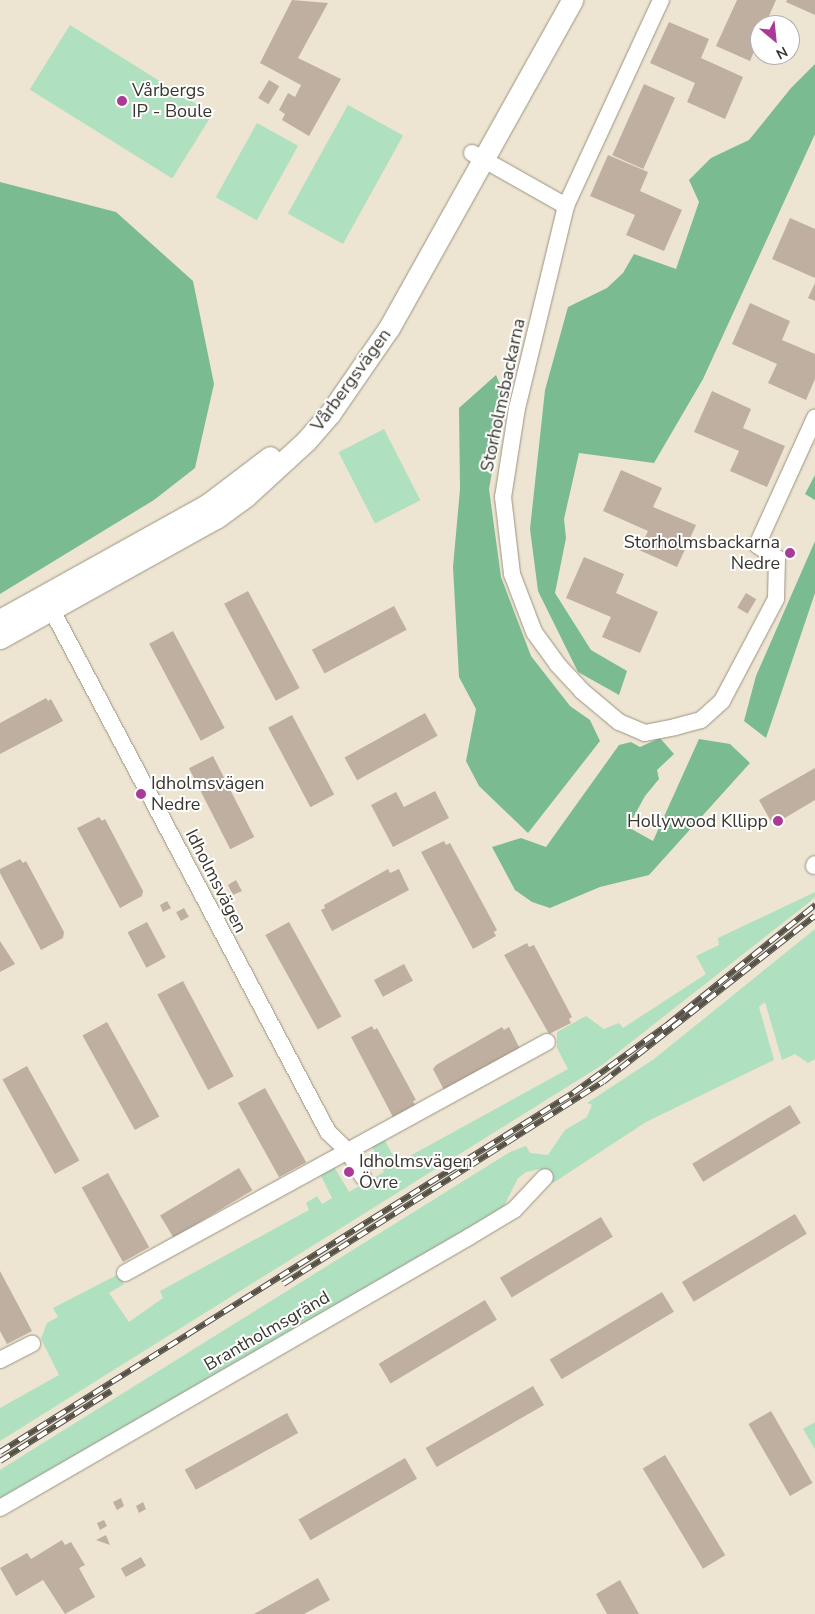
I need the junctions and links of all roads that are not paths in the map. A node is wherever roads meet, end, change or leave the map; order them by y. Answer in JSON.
{"nodes":[{"id":1,"x":559,"y":0,"type":"edge"},
{"id":2,"x":572,"y":0,"type":"edge"},
{"id":3,"x":661,"y":0,"type":"edge"},
{"id":4,"x":478,"y":157,"type":"junction"},
{"id":5,"x":566,"y":206,"type":"junction"},
{"id":6,"x":815,"y":418,"type":"edge"},
{"id":7,"x":48,"y":603,"type":"junction"},
{"id":8,"x":0,"y":620,"type":"edge"},
{"id":9,"x":0,"y":638,"type":"edge"},
{"id":10,"x":547,"y":1042,"type":"dead end"},
{"id":11,"x":348,"y":1151,"type":"junction"},
{"id":12,"x":363,"y":1177,"type":"dead end"},
{"id":13,"x":545,"y":1177,"type":"dead end"},
{"id":14,"x":125,"y":1273,"type":"dead end"},
{"id":15,"x":32,"y":1344,"type":"dead end"},
{"id":16,"x":0,"y":1360,"type":"edge"},
{"id":17,"x":0,"y":1508,"type":"edge"}],
"edges":[{"from":1,"to":4,"type":"street","name":"Vårbergsvägen"},
{"from":2,"to":4,"type":"street","name":"Vårbergsvägen"},
{"from":3,"to":5,"type":"street","name":"Storholmsbackarna"},
{"from":4,"to":5,"type":"street"},
{"from":4,"to":7,"type":"street","name":"Vårbergsvägen"},
{"from":5,"to":6,"type":"street","name":"Storholmsbackarna"},
{"from":7,"to":8,"type":"street","name":"Vårbergsvägen"},
{"from":7,"to":9,"type":"street","name":"Vårbergsvägen"},
{"from":7,"to":11,"type":"street","name":"Idholmsvägen"},
{"from":10,"to":11,"type":"street"},
{"from":11,"to":12,"type":"street","name":"Idholmsvägen"},
{"from":11,"to":14,"type":"street"},
{"from":13,"to":17,"type":"street","name":"Brantholmsgränd"},
{"from":15,"to":16,"type":"street"}]}
